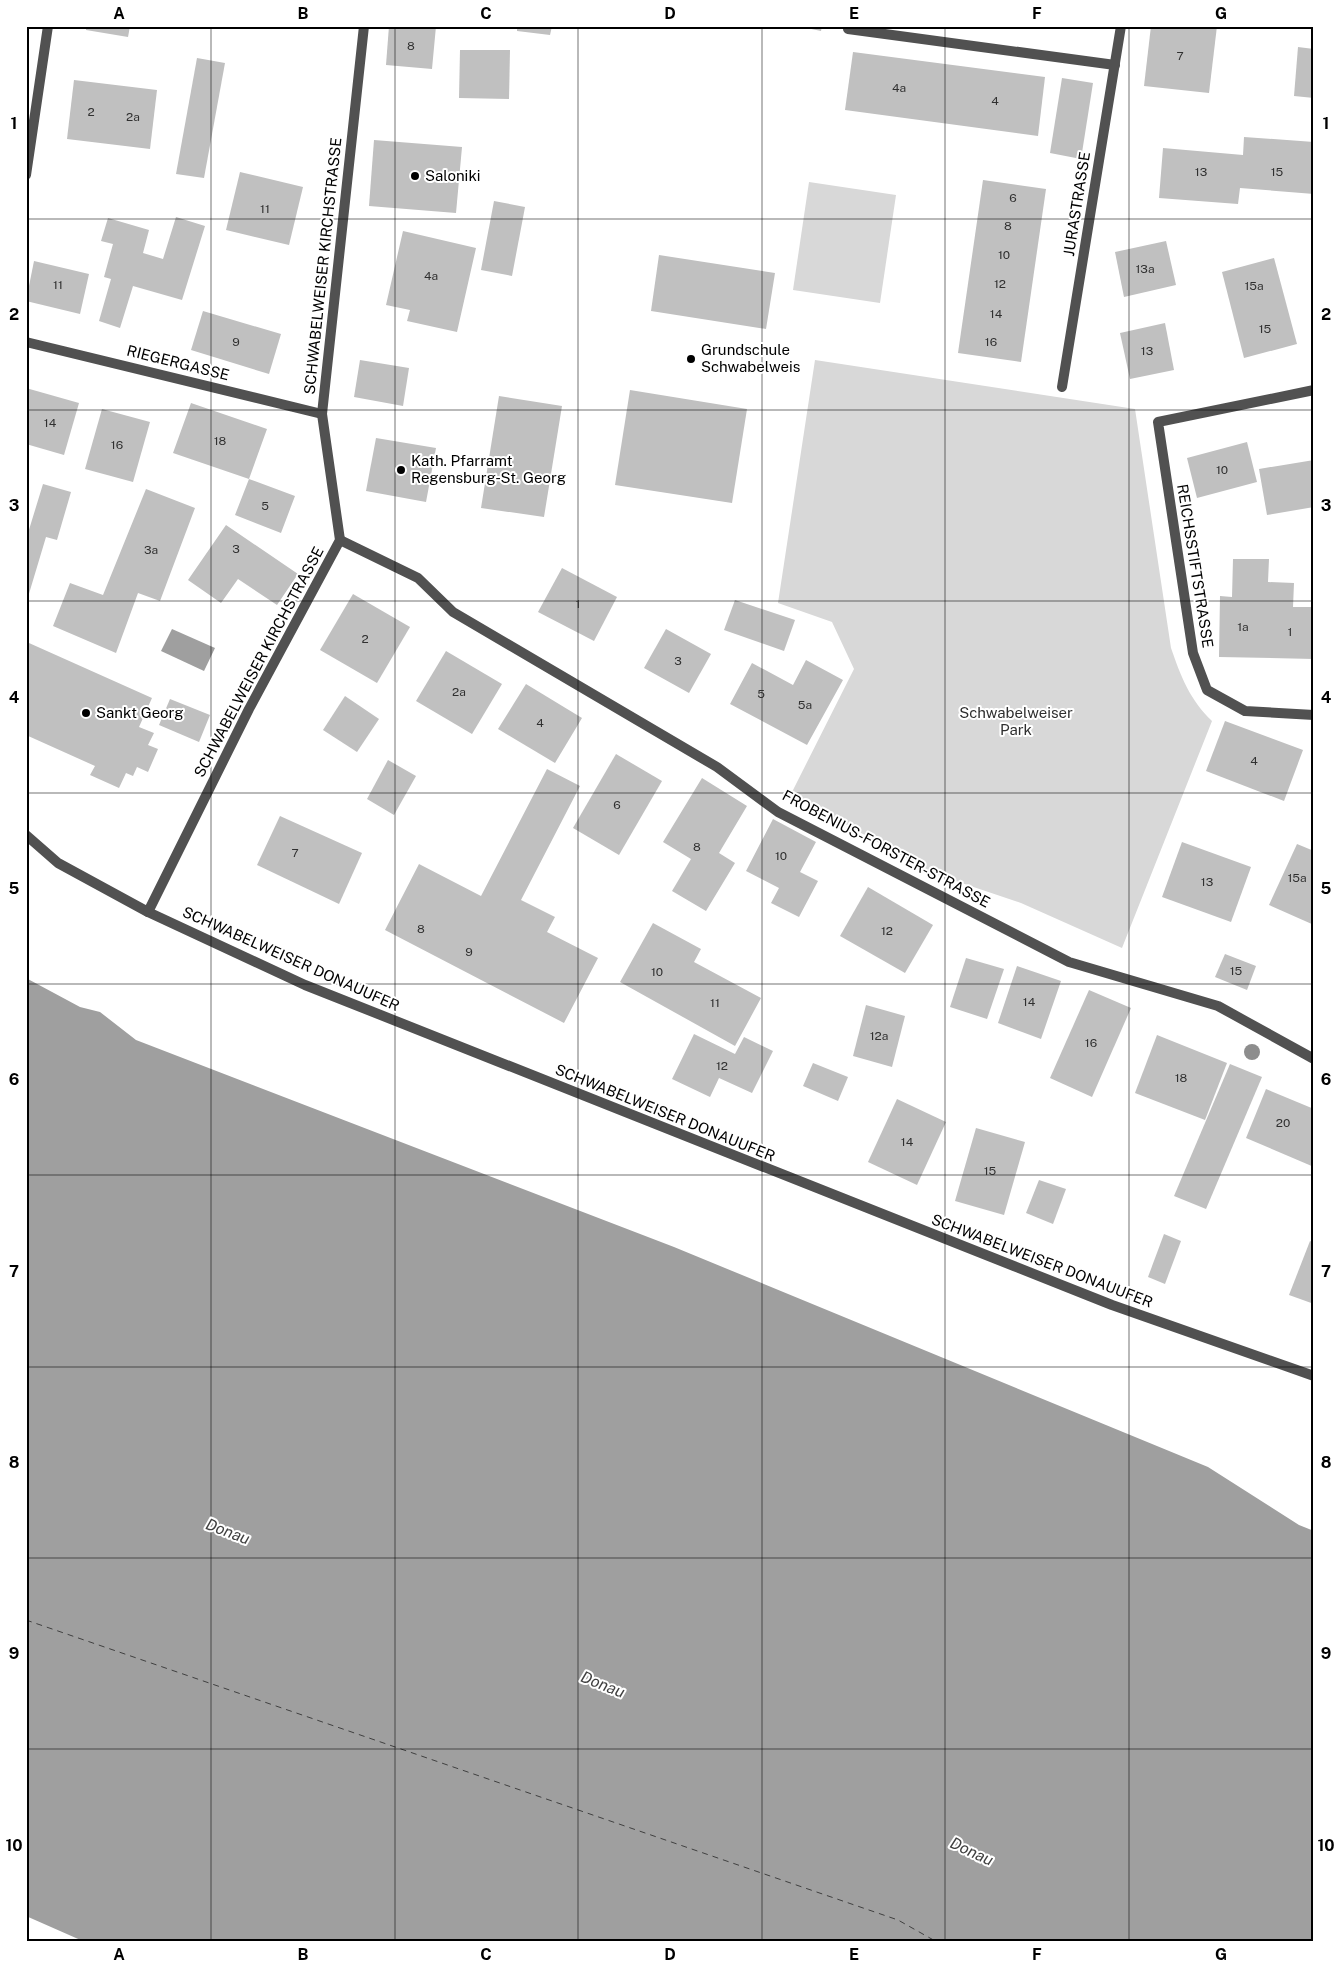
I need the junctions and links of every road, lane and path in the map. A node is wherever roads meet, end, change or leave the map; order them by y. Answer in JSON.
{"nodes":[{"id":1,"x":48,"y":26,"type":"edge"},
{"id":2,"x":364,"y":26,"type":"edge"},
{"id":3,"x":1121,"y":26,"type":"edge"},
{"id":4,"x":848,"y":29,"type":"dead end"},
{"id":5,"x":1115,"y":65,"type":"junction"},
{"id":6,"x":26,"y":174,"type":"edge"},
{"id":7,"x":26,"y":342,"type":"edge"},
{"id":8,"x":1062,"y":387,"type":"dead end"},
{"id":9,"x":1314,"y":390,"type":"edge"},
{"id":10,"x":322,"y":414,"type":"junction"},
{"id":11,"x":340,"y":540,"type":"junction"},
{"id":12,"x":1314,"y":715,"type":"edge"},
{"id":13,"x":26,"y":835,"type":"edge"},
{"id":14,"x":148,"y":912,"type":"junction"},
{"id":15,"x":1314,"y":1059,"type":"edge"},
{"id":16,"x":1314,"y":1376,"type":"edge"}],
"edges":[{"from":1,"to":6,"type":"street"},
{"from":2,"to":10,"type":"street","name":"SCHWABELWEISER KIRCHSTRASSE"},
{"from":3,"to":5,"type":"street","name":"JURASTRASSE"},
{"from":4,"to":5,"type":"street"},
{"from":5,"to":8,"type":"street","name":"JURASTRASSE"},
{"from":7,"to":10,"type":"street","name":"RIEGERGASSE"},
{"from":9,"to":12,"type":"street","name":"REICHSSTIFTSTRASSE"},
{"from":10,"to":11,"type":"street","name":"SCHWABELWEISER KIRCHSTRASSE"},
{"from":11,"to":14,"type":"street","name":"SCHWABELWEISER KIRCHSTRASSE"},
{"from":11,"to":15,"type":"street","name":"FROBENIUS-FORSTER-STRASSE"},
{"from":13,"to":14,"type":"street","name":"SCHWABELWEISER DONAUUFER"},
{"from":14,"to":16,"type":"street","name":"SCHWABELWEISER DONAUUFER"}]}
